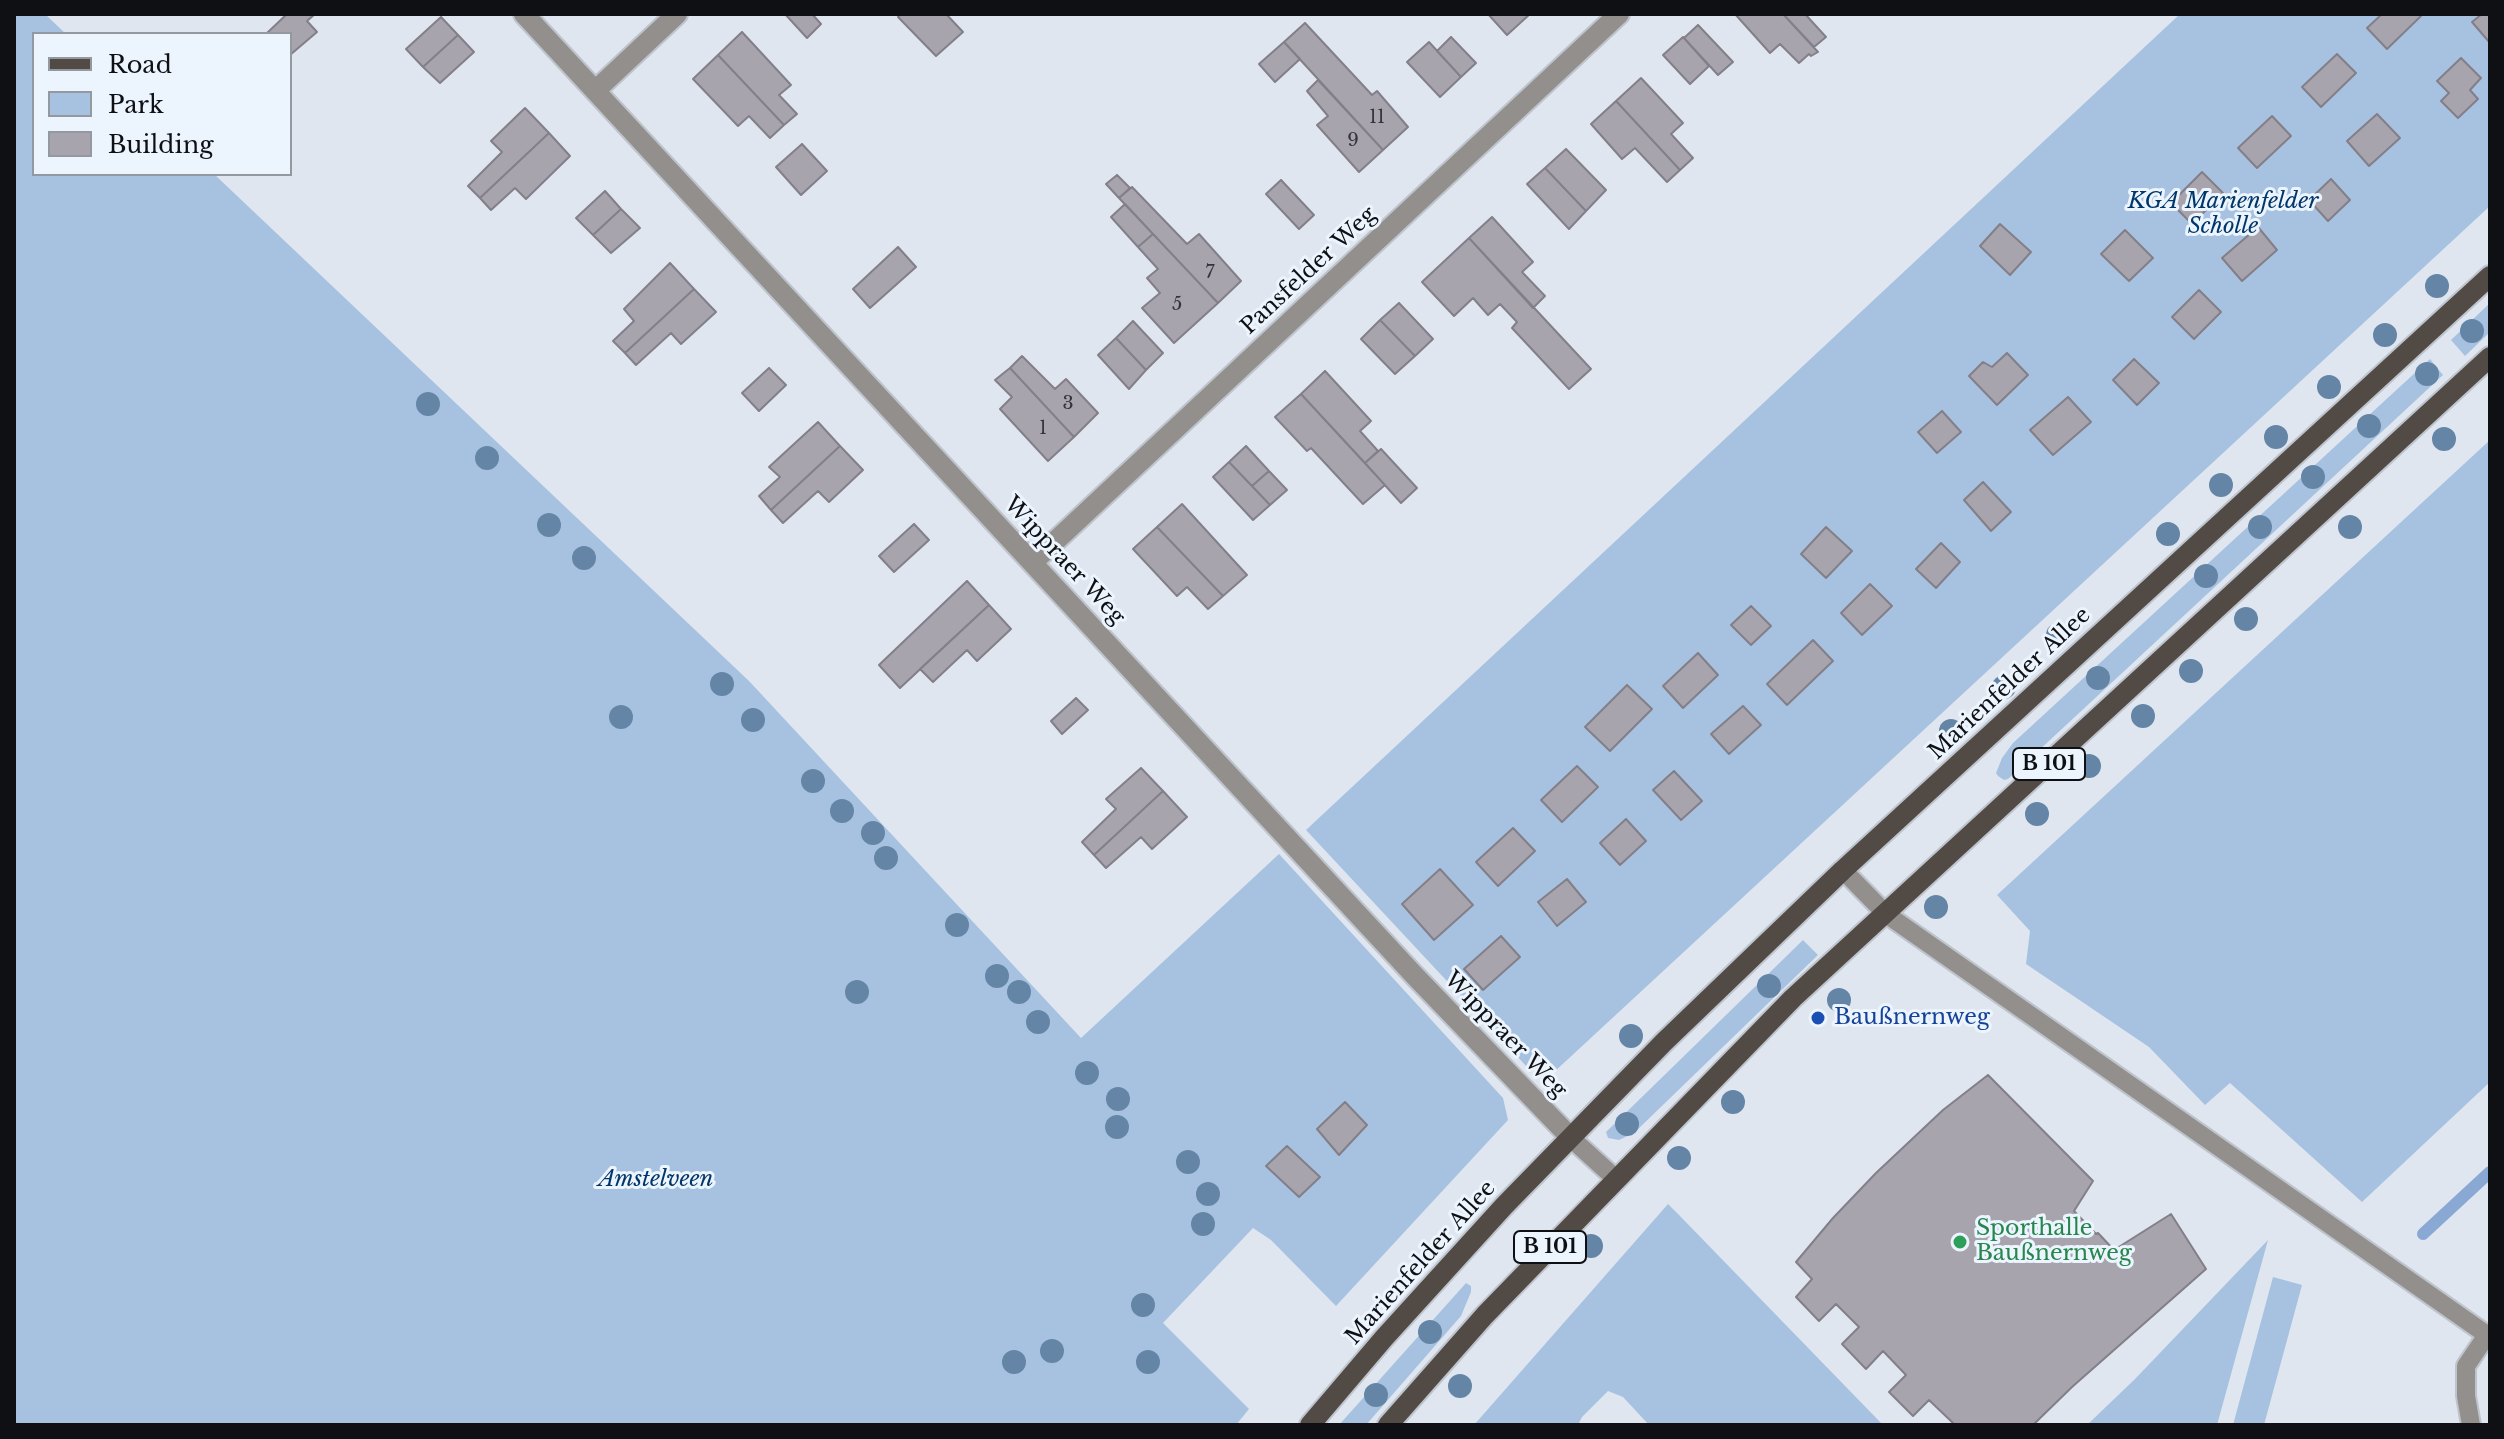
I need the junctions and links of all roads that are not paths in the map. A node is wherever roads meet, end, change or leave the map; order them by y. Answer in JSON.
{"nodes":[{"id":1,"x":524,"y":14,"type":"edge"},
{"id":2,"x":677,"y":14,"type":"edge"},
{"id":3,"x":1619,"y":14,"type":"edge"},
{"id":4,"x":595,"y":91,"type":"junction"},
{"id":5,"x":2490,"y":276,"type":"edge"},
{"id":6,"x":2490,"y":357,"type":"edge"},
{"id":7,"x":1033,"y":562,"type":"junction"},
{"id":8,"x":1843,"y":870,"type":"junction"},
{"id":9,"x":1886,"y":914,"type":"junction"},
{"id":10,"x":1572,"y":1139,"type":"junction"},
{"id":11,"x":1616,"y":1179,"type":"junction"},
{"id":12,"x":2488,"y":1336,"type":"edge"},
{"id":13,"x":1310,"y":1425,"type":"edge"},
{"id":14,"x":1388,"y":1425,"type":"edge"},
{"id":15,"x":2471,"y":1425,"type":"edge"}],
"edges":[{"from":1,"to":4,"type":"street","name":"Wippraer Weg"},
{"from":2,"to":4,"type":"street"},
{"from":3,"to":7,"type":"street","name":"Pansfelder Weg"},
{"from":4,"to":7,"type":"street","name":"Wippraer Weg"},
{"from":5,"to":8,"type":"main road","name":"Marienfelder Allee","number":"B 101"},
{"from":6,"to":9,"type":"main road","number":"B 101"},
{"from":7,"to":10,"type":"street","name":"Wippraer Weg"},
{"from":8,"to":9,"type":"lane"},
{"from":8,"to":10,"type":"main road","name":"Marienfelder Allee","number":"B 101"},
{"from":9,"to":11,"type":"main road","number":"B 101"},
{"from":9,"to":12,"type":"lane"},
{"from":10,"to":11,"type":"lane"},
{"from":10,"to":13,"type":"main road","name":"Marienfelder Allee","number":"B 101"},
{"from":11,"to":14,"type":"main road","number":"B 101"},
{"from":12,"to":15,"type":"lane"}]}
